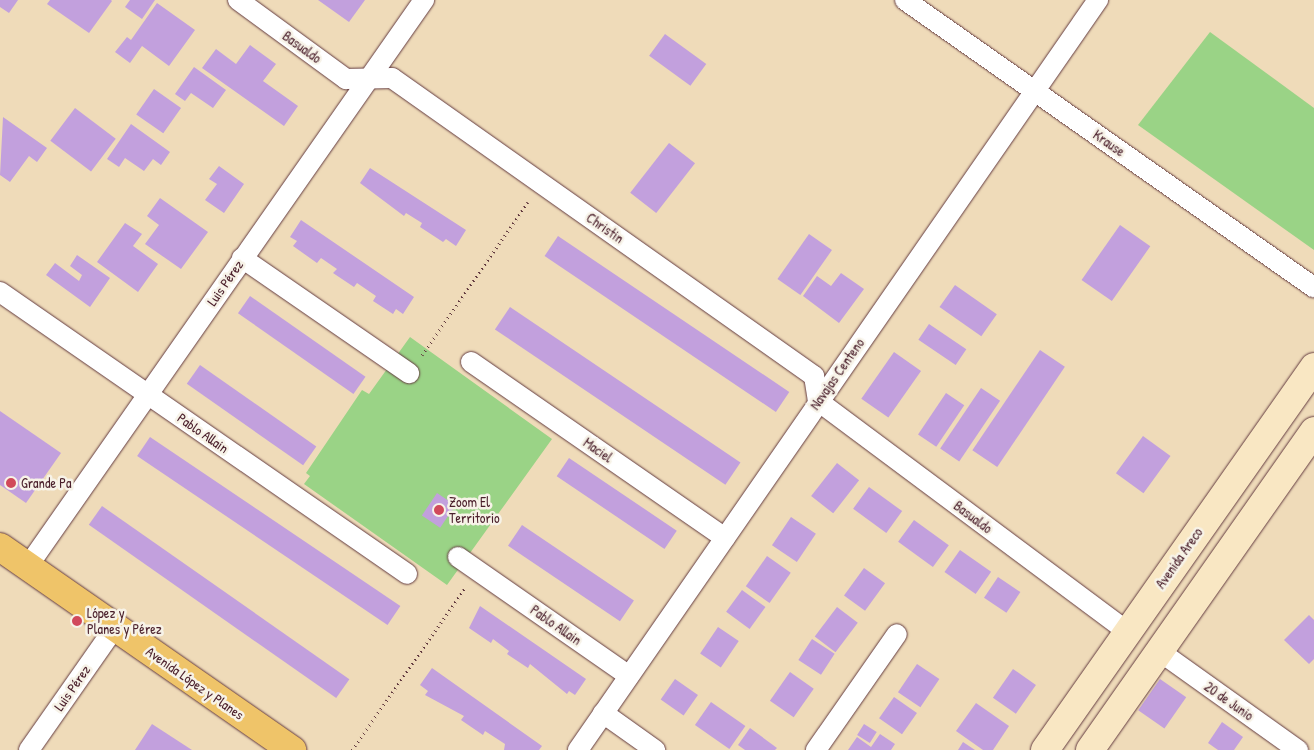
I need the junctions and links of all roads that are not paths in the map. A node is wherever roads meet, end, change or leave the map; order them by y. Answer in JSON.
{"nodes":[{"id":1,"x":238,"y":0,"type":"edge"},
{"id":2,"x":424,"y":0,"type":"edge"},
{"id":3,"x":905,"y":0,"type":"edge"},
{"id":4,"x":1098,"y":0,"type":"edge"},
{"id":5,"x":370,"y":77,"type":"junction"},
{"id":6,"x":1035,"y":91,"type":"junction"},
{"id":7,"x":242,"y":258,"type":"junction"},
{"id":8,"x":1314,"y":287,"type":"edge"},
{"id":9,"x":0,"y":292,"type":"edge"},
{"id":10,"x":471,"y":362,"type":"dead end"},
{"id":11,"x":1314,"y":367,"type":"edge"},
{"id":12,"x":409,"y":373,"type":"road end"},
{"id":13,"x":148,"y":394,"type":"junction"},
{"id":14,"x":818,"y":402,"type":"junction"},
{"id":15,"x":1314,"y":430,"type":"edge"},
{"id":16,"x":725,"y":538,"type":"junction"},
{"id":17,"x":0,"y":547,"type":"edge"},
{"id":18,"x":458,"y":557,"type":"dead end"},
{"id":19,"x":28,"y":566,"type":"junction"},
{"id":20,"x":407,"y":574,"type":"dead end"},
{"id":21,"x":115,"y":627,"type":"junction"},
{"id":22,"x":1128,"y":632,"type":"junction"},
{"id":23,"x":897,"y":634,"type":"dead end"},
{"id":24,"x":1159,"y":651,"type":"junction"},
{"id":25,"x":629,"y":676,"type":"junction"},
{"id":26,"x":603,"y":713,"type":"junction"},
{"id":27,"x":29,"y":750,"type":"edge"},
{"id":28,"x":292,"y":750,"type":"edge"},
{"id":29,"x":578,"y":750,"type":"edge"},
{"id":30,"x":655,"y":750,"type":"edge"},
{"id":31,"x":816,"y":750,"type":"edge"},
{"id":32,"x":1045,"y":750,"type":"edge"},
{"id":33,"x":1090,"y":750,"type":"edge"},
{"id":34,"x":1298,"y":750,"type":"edge"}],
"edges":[{"from":1,"to":5,"type":"street","name":"Basualdo"},
{"from":2,"to":5,"type":"street","name":"Luis Pérez"},
{"from":3,"to":6,"type":"street","name":"Krause"},
{"from":4,"to":6,"type":"street","name":"Navajas Centeno"},
{"from":5,"to":7,"type":"street","name":"Luis Pérez"},
{"from":5,"to":14,"type":"street","name":"Christin"},
{"from":6,"to":8,"type":"street","name":"Krause"},
{"from":6,"to":14,"type":"street","name":"Navajas Centeno"},
{"from":7,"to":12,"type":"street"},
{"from":7,"to":13,"type":"street","name":"Luis Pérez"},
{"from":9,"to":13,"type":"street","name":"Pablo Allain"},
{"from":10,"to":16,"type":"street","name":"Maciel"},
{"from":11,"to":22,"type":"main road","name":"Avenida Areco"},
{"from":13,"to":19,"type":"street","name":"Luis Pérez"},
{"from":13,"to":20,"type":"street","name":"Pablo Allain"},
{"from":14,"to":16,"type":"street","name":"Navajas Centeno"},
{"from":14,"to":22,"type":"street","name":"Basualdo"},
{"from":15,"to":24,"type":"main road"},
{"from":16,"to":25,"type":"street","name":"Navajas Centeno"},
{"from":17,"to":19,"type":"main road","name":"Avenida López y Planes"},
{"from":18,"to":25,"type":"street","name":"Pablo Allain"},
{"from":19,"to":21,"type":"main road","name":"Avenida López y Planes"},
{"from":21,"to":27,"type":"street","name":"Luis Pérez"},
{"from":21,"to":28,"type":"main road","name":"Avenida López y Planes"},
{"from":22,"to":32,"type":"main road","name":"Avenida Areco"},
{"from":23,"to":31,"type":"street"},
{"from":24,"to":33,"type":"main road"},
{"from":24,"to":34,"type":"street","name":"20 de Junio"},
{"from":25,"to":26,"type":"street","name":"Navajas Centeno"},
{"from":26,"to":29,"type":"street","name":"Navajas Centeno"},
{"from":26,"to":30,"type":"street"}]}
